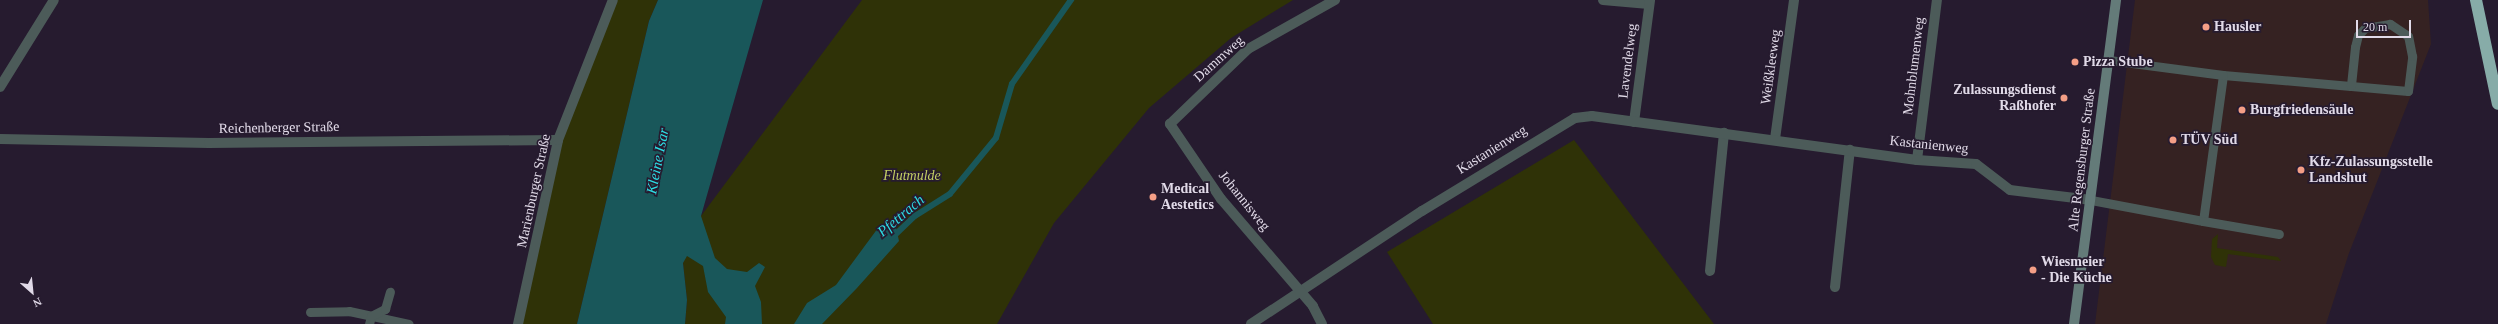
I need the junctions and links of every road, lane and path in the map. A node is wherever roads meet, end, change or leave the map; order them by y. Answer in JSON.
{"nodes":[{"id":1,"x":54,"y":0,"type":"edge"},
{"id":2,"x":613,"y":0,"type":"edge"},
{"id":3,"x":1335,"y":0,"type":"edge"},
{"id":4,"x":1603,"y":0,"type":"edge"},
{"id":5,"x":1794,"y":0,"type":"edge"},
{"id":6,"x":1937,"y":0,"type":"edge"},
{"id":7,"x":2116,"y":0,"type":"edge"},
{"id":8,"x":2476,"y":0,"type":"edge"},
{"id":9,"x":1649,"y":2,"type":"edge"},
{"id":10,"x":2109,"y":60,"type":"junction"},
{"id":11,"x":2223,"y":75,"type":"junction"},
{"id":12,"x":0,"y":86,"type":"edge"},
{"id":13,"x":2350,"y":86,"type":"junction"},
{"id":14,"x":2498,"y":104,"type":"edge"},
{"id":15,"x":1634,"y":122,"type":"junction"},
{"id":16,"x":1170,"y":124,"type":"joint"},
{"id":17,"x":1724,"y":133,"type":"junction"},
{"id":18,"x":0,"y":139,"type":"edge"},
{"id":19,"x":1775,"y":139,"type":"junction"},
{"id":20,"x":558,"y":140,"type":"junction"},
{"id":21,"x":1850,"y":150,"type":"junction"},
{"id":22,"x":1917,"y":160,"type":"junction"},
{"id":23,"x":2091,"y":200,"type":"junction"},
{"id":24,"x":2203,"y":221,"type":"junction"},
{"id":25,"x":2279,"y":234,"type":"dead end"},
{"id":26,"x":1710,"y":272,"type":"dead end"},
{"id":27,"x":1835,"y":287,"type":"dead end"},
{"id":28,"x":390,"y":292,"type":"dead end"},
{"id":29,"x":1301,"y":293,"type":"junction"},
{"id":30,"x":310,"y":312,"type":"dead end"},
{"id":31,"x":370,"y":320,"type":"edge"},
{"id":32,"x":409,"y":324,"type":"edge"},
{"id":33,"x":518,"y":324,"type":"edge"},
{"id":34,"x":1251,"y":324,"type":"edge"},
{"id":35,"x":1322,"y":324,"type":"edge"},
{"id":36,"x":2074,"y":324,"type":"edge"}],
"edges":[{"from":1,"to":12,"type":"street"},
{"from":2,"to":20,"type":"street","name":"Marienburger Straße"},
{"from":3,"to":16,"type":"street","name":"Dammweg"},
{"from":4,"to":9,"type":"street","name":"Lavendelweg"},
{"from":5,"to":19,"type":"street","name":"Weißkleeweg"},
{"from":6,"to":22,"type":"street","name":"Mohnblumenweg"},
{"from":7,"to":10,"type":"street","name":"Alte Regensburger Straße"},
{"from":8,"to":14,"type":"highway"},
{"from":9,"to":15,"type":"street","name":"Lavendelweg"},
{"from":10,"to":11,"type":"lane"},
{"from":10,"to":23,"type":"street","name":"Alte Regensburger Straße"},
{"from":11,"to":13,"type":"lane"},
{"from":11,"to":24,"type":"lane"},
{"from":13,"to":13,"type":"lane"},
{"from":15,"to":17,"type":"street","name":"Kastanienweg"},
{"from":15,"to":29,"type":"street","name":"Kastanienweg"},
{"from":16,"to":29,"type":"street","name":"Johannisweg"},
{"from":17,"to":19,"type":"street","name":"Kastanienweg"},
{"from":17,"to":26,"type":"street"},
{"from":18,"to":20,"type":"street","name":"Reichenberger Straße"},
{"from":19,"to":21,"type":"street","name":"Kastanienweg"},
{"from":20,"to":33,"type":"street","name":"Marienburger Straße"},
{"from":21,"to":22,"type":"street","name":"Kastanienweg"},
{"from":21,"to":27,"type":"street"},
{"from":22,"to":23,"type":"street","name":"Kastanienweg"},
{"from":23,"to":24,"type":"lane"},
{"from":23,"to":36,"type":"street","name":"Alte Regensburger Straße"},
{"from":24,"to":25,"type":"lane"},
{"from":28,"to":31,"type":"lane"},
{"from":29,"to":34,"type":"street"},
{"from":29,"to":35,"type":"street","name":"Johannisweg"},
{"from":30,"to":31,"type":"lane"},
{"from":31,"to":32,"type":"lane"}]}
